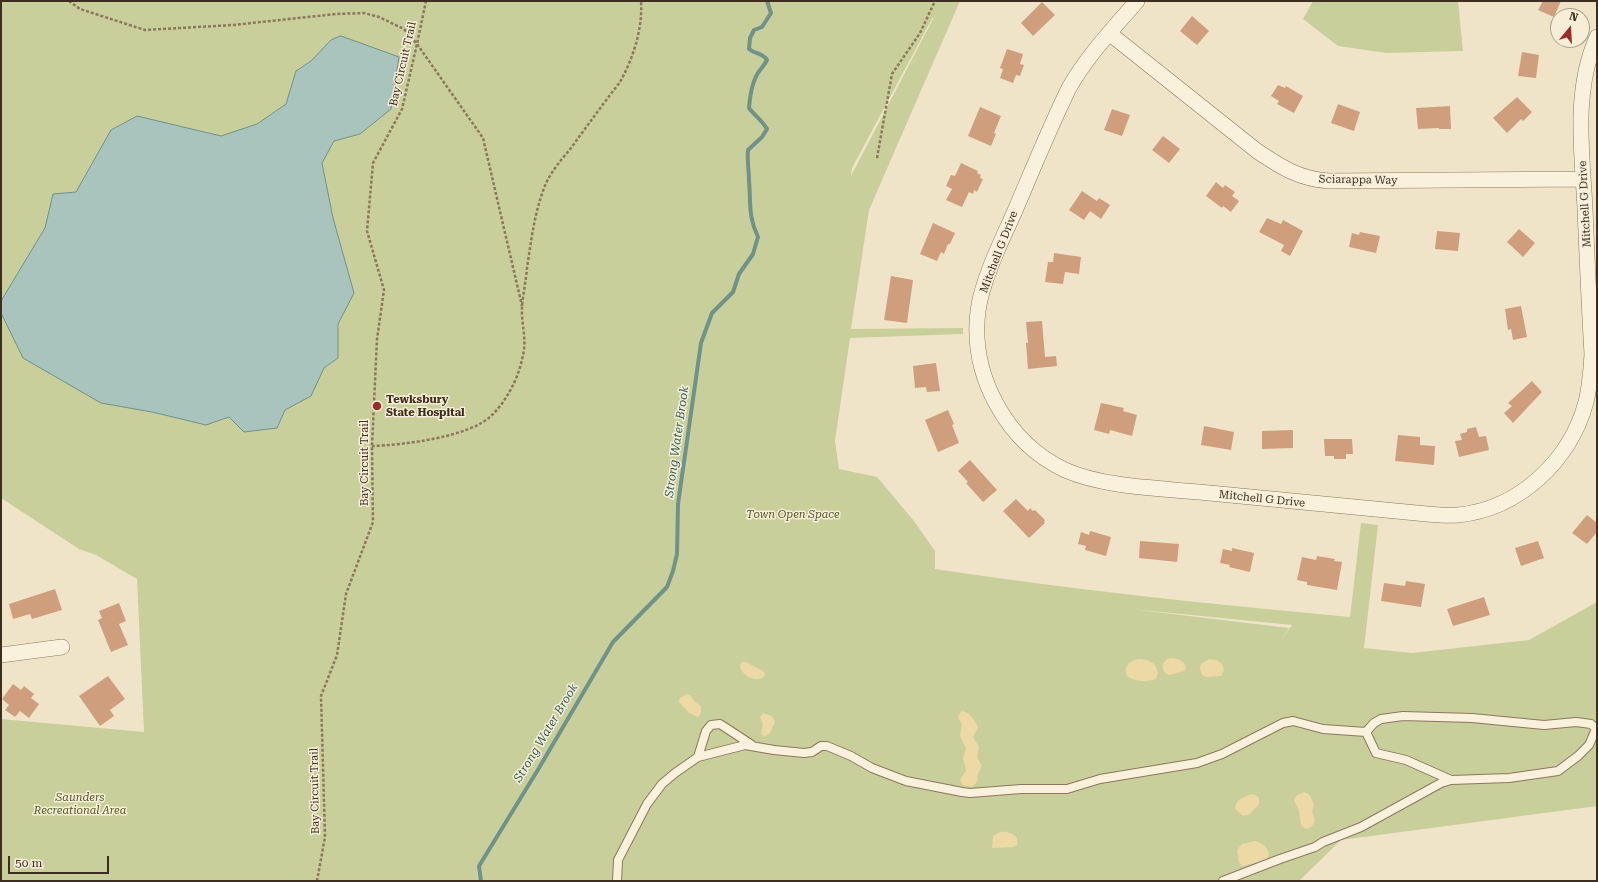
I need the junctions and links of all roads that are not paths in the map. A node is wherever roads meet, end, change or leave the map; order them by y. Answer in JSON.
{"nodes":[{"id":1,"x":1137,"y":1,"type":"edge"},
{"id":2,"x":1109,"y":33,"type":"junction"},
{"id":3,"x":1597,"y":38,"type":"edge"},
{"id":4,"x":1583,"y":179,"type":"junction"},
{"id":5,"x":62,"y":647,"type":"dead end"},
{"id":6,"x":1,"y":655,"type":"edge"},
{"id":7,"x":1366,"y":732,"type":"junction"},
{"id":8,"x":752,"y":745,"type":"junction"},
{"id":9,"x":698,"y":757,"type":"junction"},
{"id":10,"x":1451,"y":780,"type":"junction"},
{"id":11,"x":617,"y":881,"type":"edge"},
{"id":12,"x":1223,"y":881,"type":"edge"}],
"edges":[{"from":1,"to":2,"type":"street","name":"Mitchell G Drive"},
{"from":2,"to":4,"type":"street","name":"Sciarappa Way"},
{"from":2,"to":4,"type":"street","name":"Mitchell G Drive"},
{"from":3,"to":4,"type":"street","name":"Mitchell G Drive"},
{"from":5,"to":6,"type":"street"},
{"from":7,"to":8,"type":"lane"},
{"from":7,"to":10,"type":"lane"},
{"from":7,"to":10,"type":"lane"},
{"from":8,"to":9,"type":"lane"},
{"from":8,"to":9,"type":"lane"},
{"from":9,"to":11,"type":"lane"},
{"from":10,"to":12,"type":"lane"}]}
